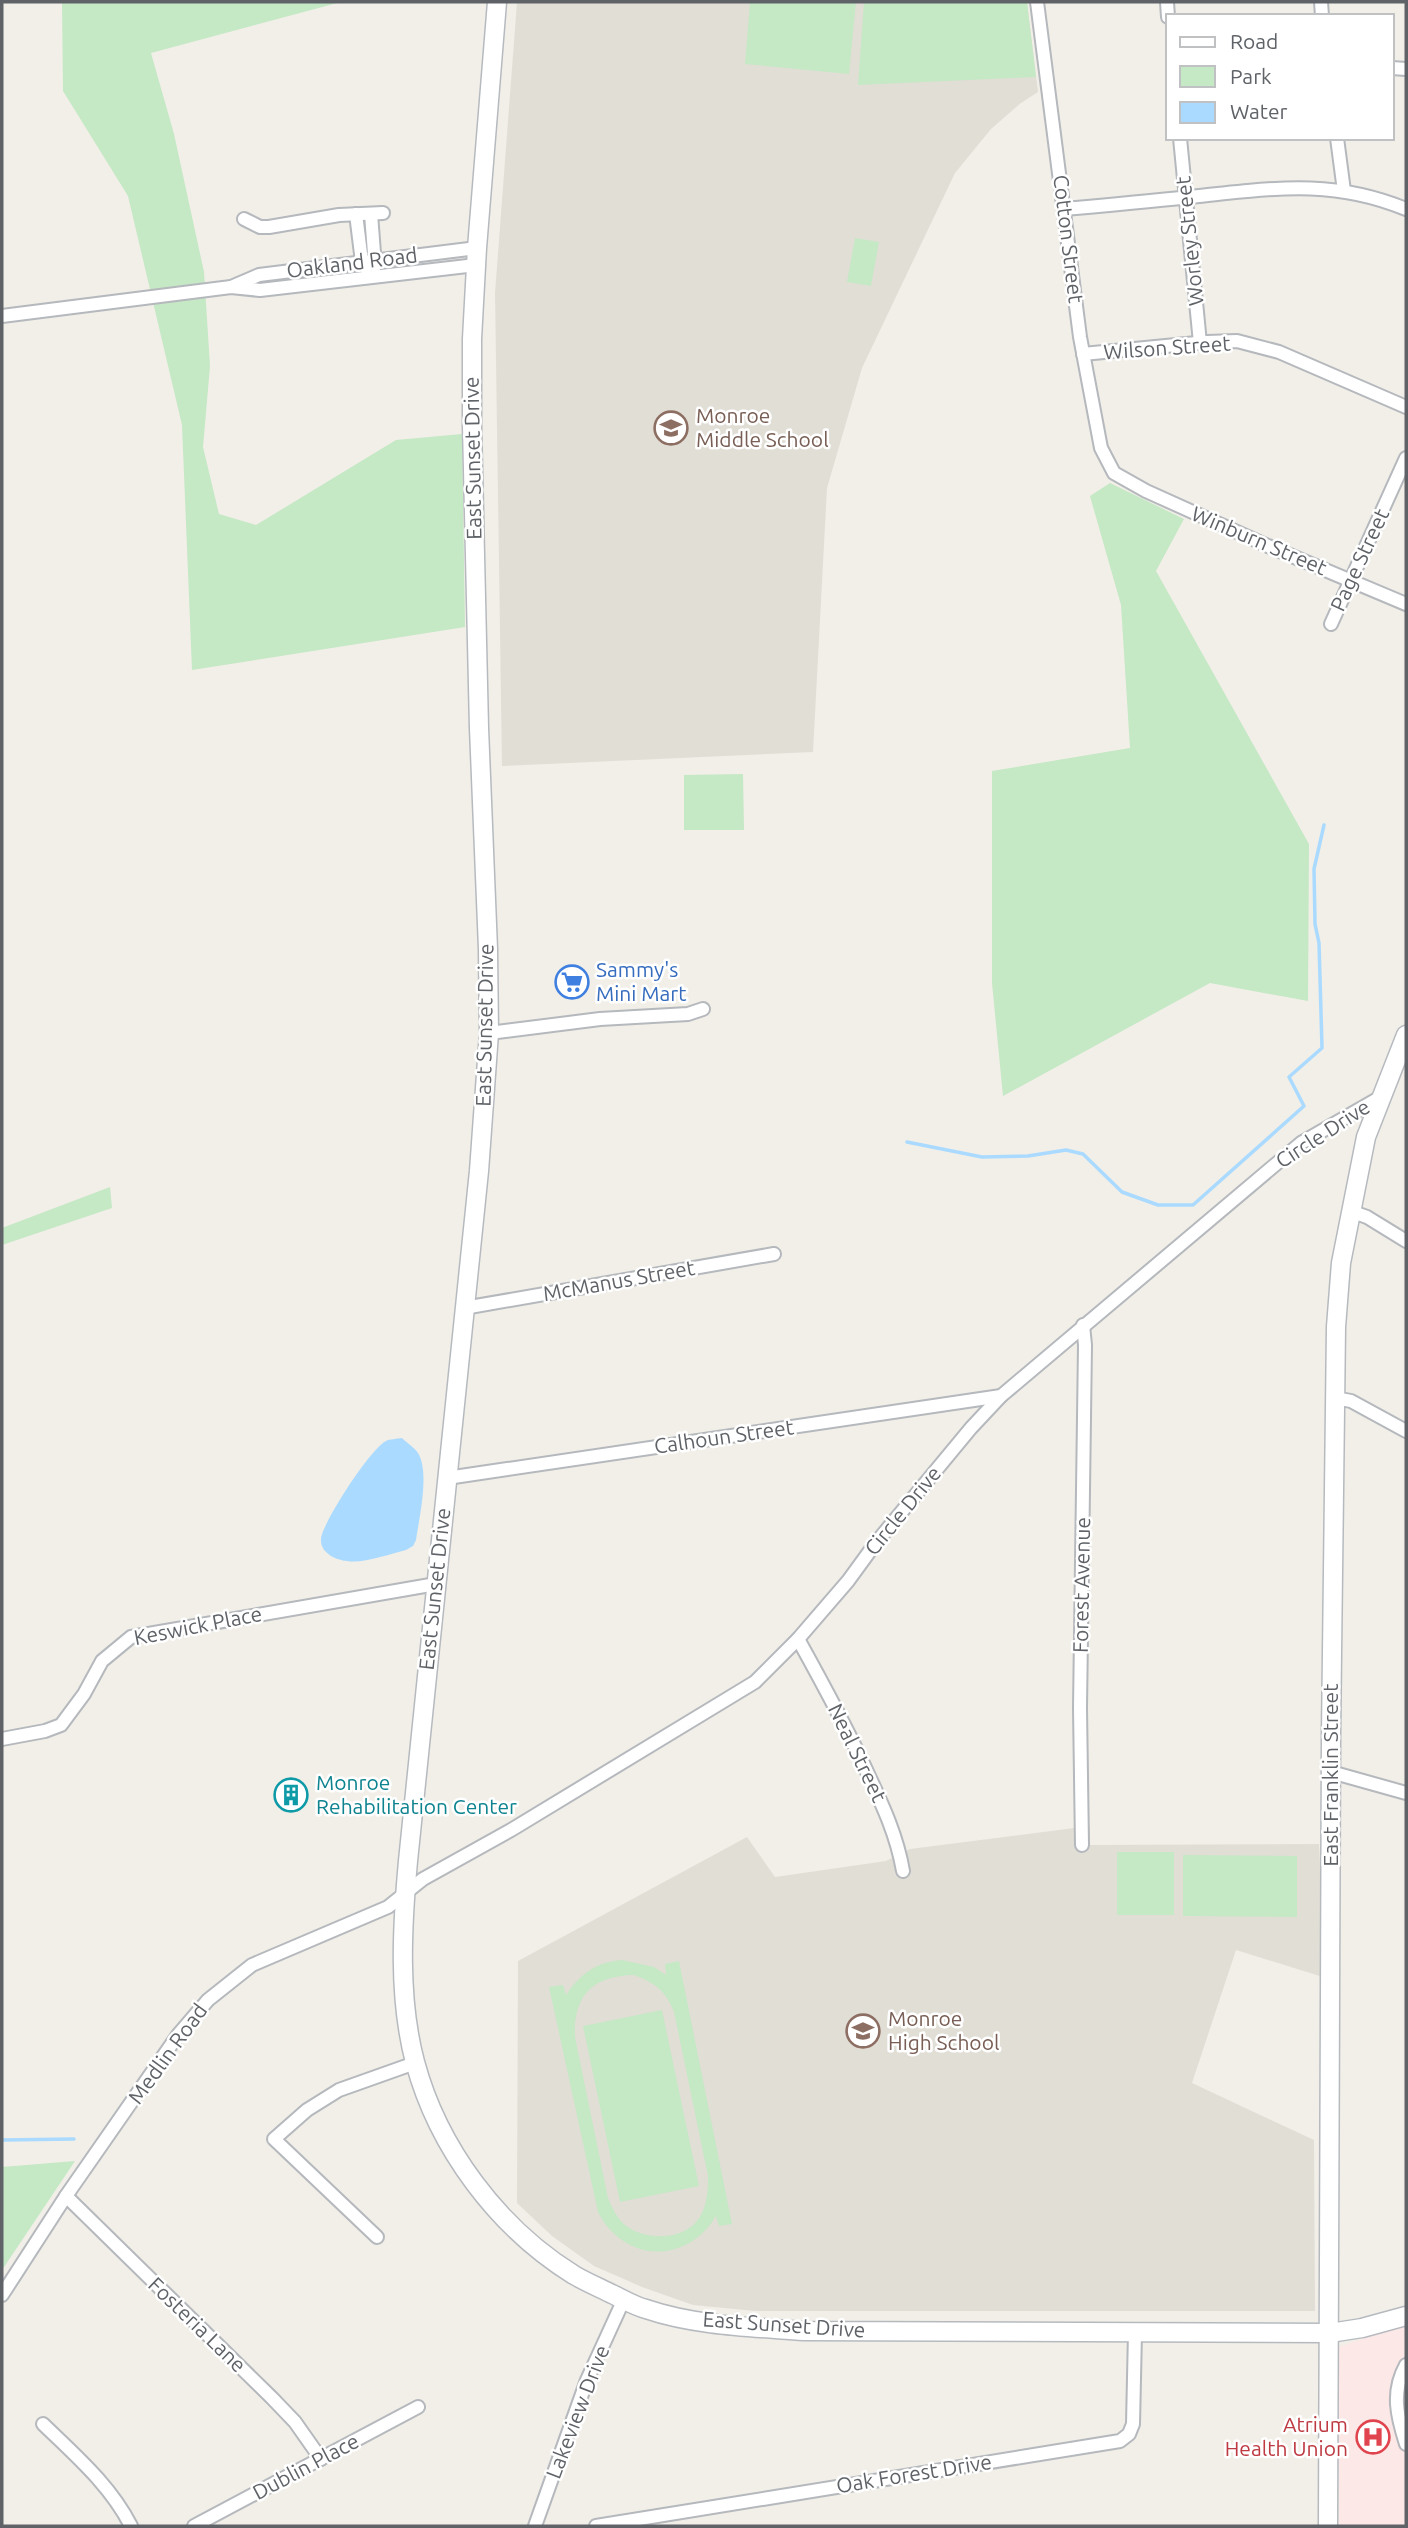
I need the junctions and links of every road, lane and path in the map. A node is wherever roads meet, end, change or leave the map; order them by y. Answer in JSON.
{"nodes":[{"id":1,"x":498,"y":2,"type":"edge"},
{"id":2,"x":1037,"y":2,"type":"edge"},
{"id":3,"x":1180,"y":140,"type":"edge"},
{"id":4,"x":1337,"y":140,"type":"edge"},
{"id":5,"x":1344,"y":191,"type":"junction"},
{"id":6,"x":1185,"y":198,"type":"junction"},
{"id":7,"x":1065,"y":209,"type":"junction"},
{"id":8,"x":1406,"y":209,"type":"edge"},
{"id":9,"x":356,"y":214,"type":"junction"},
{"id":10,"x":244,"y":219,"type":"dead end"},
{"id":11,"x":477,"y":256,"type":"junction"},
{"id":12,"x":376,"y":260,"type":"junction"},
{"id":13,"x":362,"y":261,"type":"junction"},
{"id":14,"x":373,"y":276,"type":"junction"},
{"id":15,"x":230,"y":288,"type":"junction"},
{"id":16,"x":2,"y":316,"type":"edge"},
{"id":17,"x":1200,"y":343,"type":"junction"},
{"id":18,"x":1083,"y":354,"type":"junction"},
{"id":19,"x":1406,"y":407,"type":"edge"},
{"id":20,"x":1406,"y":457,"type":"edge"},
{"id":21,"x":1114,"y":472,"type":"joint"},
{"id":22,"x":1352,"y":581,"type":"junction"},
{"id":23,"x":1406,"y":604,"type":"edge"},
{"id":24,"x":1331,"y":624,"type":"dead end"},
{"id":25,"x":703,"y":1009,"type":"dead end"},
{"id":26,"x":489,"y":1033,"type":"junction"},
{"id":27,"x":1406,"y":1035,"type":"edge"},
{"id":28,"x":1381,"y":1097,"type":"junction"},
{"id":29,"x":1350,"y":1211,"type":"junction"},
{"id":30,"x":1406,"y":1241,"type":"edge"},
{"id":31,"x":774,"y":1254,"type":"dead end"},
{"id":32,"x":464,"y":1308,"type":"junction"},
{"id":33,"x":1083,"y":1325,"type":"junction"},
{"id":34,"x":1001,"y":1396,"type":"junction"},
{"id":35,"x":1335,"y":1398,"type":"junction"},
{"id":36,"x":1406,"y":1431,"type":"edge"},
{"id":37,"x":447,"y":1478,"type":"junction"},
{"id":38,"x":436,"y":1584,"type":"junction"},
{"id":39,"x":798,"y":1639,"type":"junction"},
{"id":40,"x":2,"y":1739,"type":"edge"},
{"id":41,"x":1331,"y":1772,"type":"junction"},
{"id":42,"x":1406,"y":1793,"type":"edge"},
{"id":43,"x":1082,"y":1846,"type":"dead end"},
{"id":44,"x":903,"y":1871,"type":"dead end"},
{"id":45,"x":405,"y":1893,"type":"junction"},
{"id":46,"x":415,"y":2063,"type":"junction"},
{"id":47,"x":66,"y":2196,"type":"junction"},
{"id":48,"x":377,"y":2237,"type":"dead end"},
{"id":49,"x":2,"y":2295,"type":"edge"},
{"id":50,"x":624,"y":2299,"type":"junction"},
{"id":51,"x":1406,"y":2316,"type":"edge"},
{"id":52,"x":1135,"y":2332,"type":"junction"},
{"id":53,"x":1330,"y":2333,"type":"junction"},
{"id":54,"x":1406,"y":2365,"type":"edge"},
{"id":55,"x":418,"y":2407,"type":"dead end"},
{"id":56,"x":43,"y":2424,"type":"dead end"},
{"id":57,"x":1406,"y":2444,"type":"edge"},
{"id":58,"x":321,"y":2459,"type":"junction"},
{"id":59,"x":131,"y":2526,"type":"edge"},
{"id":60,"x":194,"y":2526,"type":"edge"},
{"id":61,"x":535,"y":2526,"type":"edge"},
{"id":62,"x":596,"y":2526,"type":"edge"},
{"id":63,"x":1328,"y":2526,"type":"edge"}],
"edges":[{"from":1,"to":11,"type":"street","name":"East Sunset Drive"},
{"from":2,"to":7,"type":"street","name":"Cotton Street"},
{"from":3,"to":6,"type":"street","name":"Worley Street"},
{"from":4,"to":5,"type":"street"},
{"from":5,"to":6,"type":"street"},
{"from":5,"to":8,"type":"street"},
{"from":6,"to":7,"type":"street"},
{"from":6,"to":17,"type":"street","name":"Worley Street"},
{"from":7,"to":18,"type":"street","name":"Cotton Street"},
{"from":9,"to":10,"type":"street"},
{"from":9,"to":12,"type":"street"},
{"from":9,"to":13,"type":"street"},
{"from":11,"to":12,"type":"street","name":"Oakland Road"},
{"from":11,"to":14,"type":"street","name":"Oakland Road"},
{"from":11,"to":26,"type":"street","name":"East Sunset Drive"},
{"from":12,"to":13,"type":"street","name":"Oakland Road"},
{"from":12,"to":14,"type":"street"},
{"from":13,"to":14,"type":"street"},
{"from":13,"to":15,"type":"street","name":"Oakland Road"},
{"from":14,"to":15,"type":"street","name":"Oakland Road"},
{"from":15,"to":16,"type":"street","name":"Oakland Road"},
{"from":17,"to":18,"type":"street","name":"Wilson Street"},
{"from":17,"to":19,"type":"street","name":"Wilson Street"},
{"from":18,"to":21,"type":"street","name":"Cotton Street"},
{"from":20,"to":22,"type":"street","name":"Page Street"},
{"from":21,"to":22,"type":"street","name":"Winburn Street"},
{"from":22,"to":23,"type":"street","name":"Winburn Street"},
{"from":22,"to":24,"type":"street","name":"Page Street"},
{"from":25,"to":26,"type":"street"},
{"from":26,"to":32,"type":"street","name":"East Sunset Drive"},
{"from":27,"to":28,"type":"street","name":"East Franklin Street"},
{"from":28,"to":29,"type":"street","name":"East Franklin Street"},
{"from":28,"to":33,"type":"street","name":"Circle Drive"},
{"from":29,"to":30,"type":"street"},
{"from":29,"to":35,"type":"street","name":"East Franklin Street"},
{"from":31,"to":32,"type":"street","name":"McManus Street"},
{"from":32,"to":37,"type":"street","name":"East Sunset Drive"},
{"from":33,"to":34,"type":"street","name":"Circle Drive"},
{"from":33,"to":43,"type":"street","name":"Forest Avenue"},
{"from":34,"to":37,"type":"street","name":"Calhoun Street"},
{"from":34,"to":39,"type":"street","name":"Circle Drive"},
{"from":35,"to":36,"type":"street"},
{"from":35,"to":41,"type":"street","name":"East Franklin Street"},
{"from":37,"to":38,"type":"street","name":"East Sunset Drive"},
{"from":38,"to":40,"type":"street","name":"Keswick Place"},
{"from":38,"to":45,"type":"street","name":"East Sunset Drive"},
{"from":39,"to":44,"type":"street","name":"Neal Street"},
{"from":39,"to":45,"type":"street","name":"Circle Drive"},
{"from":41,"to":42,"type":"street"},
{"from":41,"to":53,"type":"street","name":"East Franklin Street"},
{"from":45,"to":46,"type":"street","name":"East Sunset Drive"},
{"from":45,"to":47,"type":"street","name":"Medlin Road"},
{"from":46,"to":48,"type":"street"},
{"from":46,"to":50,"type":"street","name":"East Sunset Drive"},
{"from":47,"to":49,"type":"street","name":"Medlin Road"},
{"from":47,"to":58,"type":"street","name":"Fosteria Lane"},
{"from":50,"to":52,"type":"street","name":"East Sunset Drive"},
{"from":50,"to":61,"type":"street","name":"Lakeview Drive"},
{"from":51,"to":53,"type":"street","name":"East Sunset Drive"},
{"from":52,"to":53,"type":"street","name":"East Sunset Drive"},
{"from":52,"to":62,"type":"street","name":"Oak Forest Drive"},
{"from":53,"to":63,"type":"street","name":"East Franklin Street"},
{"from":54,"to":57,"type":"street"},
{"from":55,"to":58,"type":"street","name":"Dublin Place"},
{"from":56,"to":59,"type":"street"},
{"from":58,"to":60,"type":"street","name":"Dublin Place"}]}
